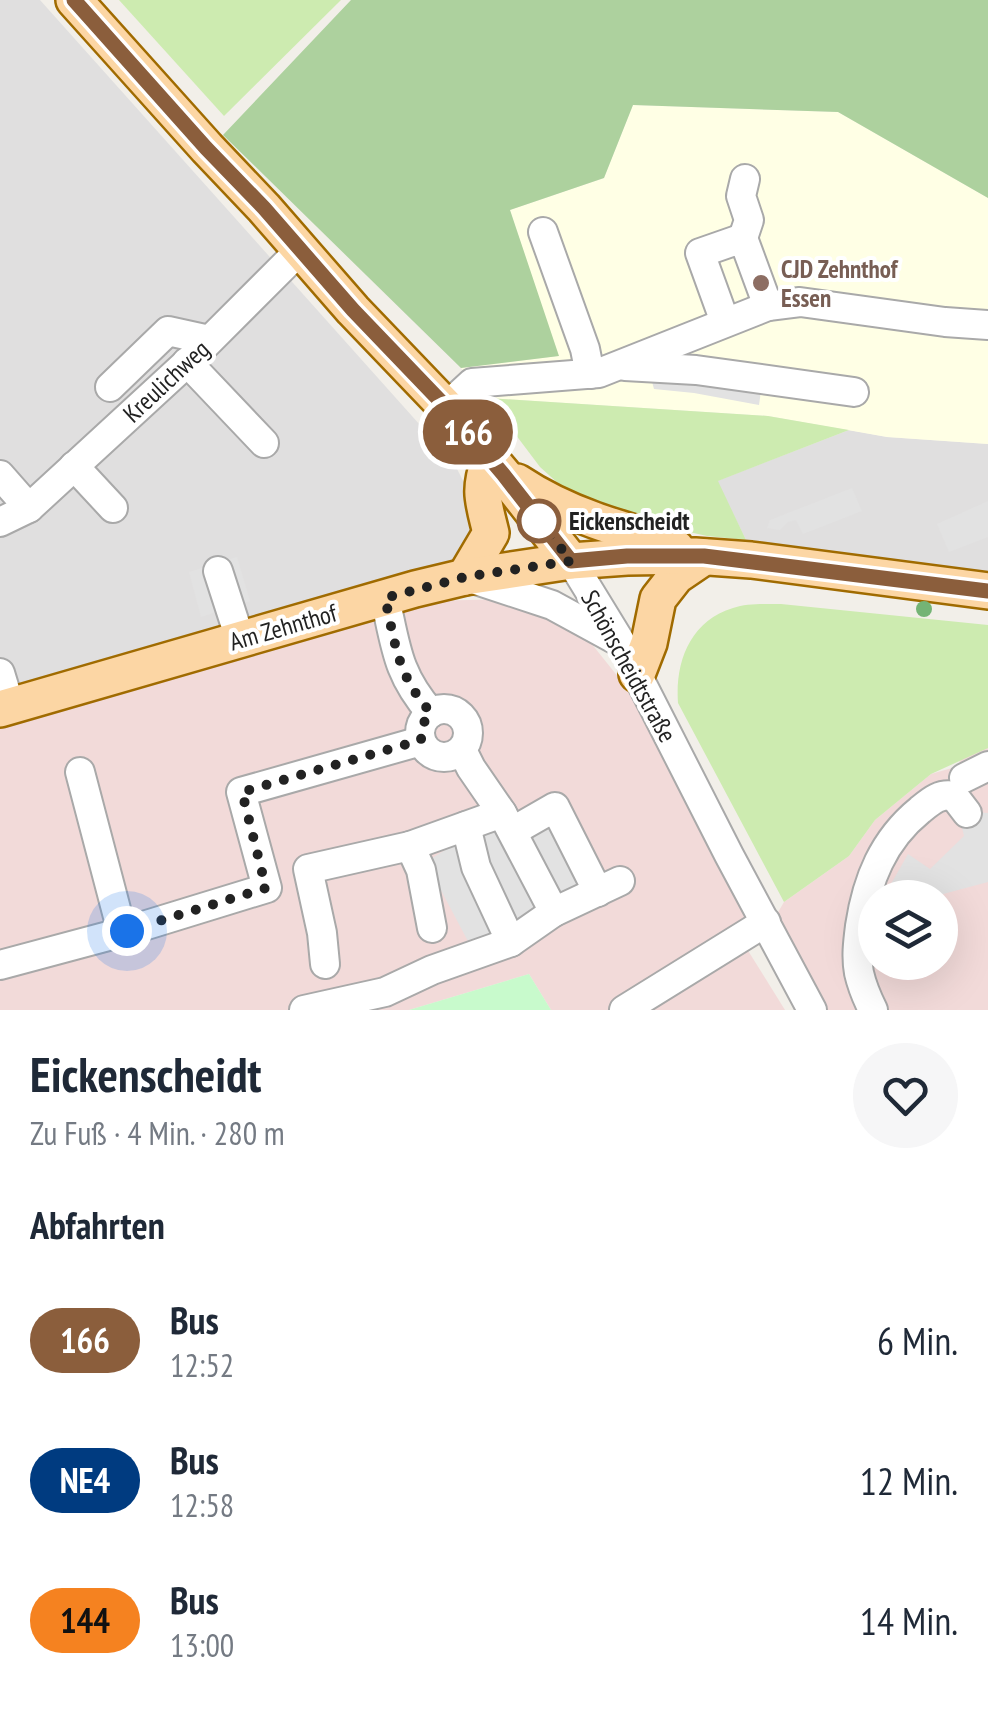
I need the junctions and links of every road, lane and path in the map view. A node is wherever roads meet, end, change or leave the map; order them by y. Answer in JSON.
{"nodes":[{"id":1,"x":74,"y":0,"type":"edge"},
{"id":2,"x":745,"y":179,"type":"dead end"},
{"id":3,"x":542,"y":232,"type":"dead end"},
{"id":4,"x":743,"y":238,"type":"junction"},
{"id":5,"x":300,"y":250,"type":"junction"},
{"id":6,"x":768,"y":306,"type":"junction"},
{"id":7,"x":726,"y":322,"type":"junction"},
{"id":8,"x":988,"y":325,"type":"edge"},
{"id":9,"x":209,"y":340,"type":"junction"},
{"id":10,"x":187,"y":362,"type":"junction"},
{"id":11,"x":618,"y":366,"type":"junction"},
{"id":12,"x":590,"y":374,"type":"junction"},
{"id":13,"x":110,"y":387,"type":"dead end"},
{"id":14,"x":854,"y":392,"type":"dead end"},
{"id":15,"x":446,"y":407,"type":"junction"},
{"id":16,"x":264,"y":444,"type":"dead end"},
{"id":17,"x":74,"y":466,"type":"junction"},
{"id":18,"x":496,"y":466,"type":"junction"},
{"id":19,"x":0,"y":474,"type":"edge"},
{"id":20,"x":29,"y":508,"type":"junction"},
{"id":21,"x":112,"y":508,"type":"dead end"},
{"id":22,"x":0,"y":522,"type":"edge"},
{"id":23,"x":699,"y":556,"type":"junction"},
{"id":24,"x":571,"y":561,"type":"junction"},
{"id":25,"x":218,"y":571,"type":"dead end"},
{"id":26,"x":465,"y":577,"type":"junction"},
{"id":27,"x":988,"y":591,"type":"edge"},
{"id":28,"x":385,"y":598,"type":"junction"},
{"id":29,"x":240,"y":640,"type":"junction"},
{"id":30,"x":620,"y":641,"type":"junction"},
{"id":31,"x":636,"y":674,"type":"junction"},
{"id":32,"x":3,"y":696,"type":"edge"},
{"id":33,"x":431,"y":713,"type":"junction"},
{"id":34,"x":421,"y":740,"type":"junction"},
{"id":35,"x":462,"y":750,"type":"junction"},
{"id":36,"x":80,"y":772,"type":"dead end"},
{"id":37,"x":967,"y":813,"type":"dead end"},
{"id":38,"x":507,"y":822,"type":"junction"},
{"id":39,"x":466,"y":826,"type":"junction"},
{"id":40,"x":410,"y":846,"type":"junction"},
{"id":41,"x":554,"y":912,"type":"junction"},
{"id":42,"x":766,"y":922,"type":"junction"},
{"id":43,"x":432,"y":928,"type":"dead end"},
{"id":44,"x":122,"y":932,"type":"junction"},
{"id":45,"x":512,"y":942,"type":"junction"},
{"id":46,"x":0,"y":964,"type":"edge"},
{"id":47,"x":325,"y":964,"type":"dead end"},
{"id":48,"x":304,"y":1010,"type":"edge"},
{"id":49,"x":624,"y":1010,"type":"edge"},
{"id":50,"x":812,"y":1010,"type":"edge"},
{"id":51,"x":873,"y":1010,"type":"edge"}],
"edges":[{"from":1,"to":5,"type":"main road","name":"Schönscheidtstraße"},
{"from":2,"to":4,"type":"street"},
{"from":3,"to":12,"type":"street"},
{"from":4,"to":6,"type":"street"},
{"from":4,"to":7,"type":"street"},
{"from":5,"to":9,"type":"street","name":"Kreulichweg"},
{"from":5,"to":15,"type":"main road","name":"Schönscheidtstraße"},
{"from":6,"to":7,"type":"street"},
{"from":6,"to":8,"type":"street"},
{"from":7,"to":11,"type":"street"},
{"from":9,"to":10,"type":"street","name":"Kreulichweg"},
{"from":9,"to":13,"type":"street"},
{"from":10,"to":16,"type":"street"},
{"from":10,"to":17,"type":"street","name":"Kreulichweg"},
{"from":11,"to":12,"type":"street"},
{"from":11,"to":14,"type":"street"},
{"from":12,"to":15,"type":"street"},
{"from":15,"to":18,"type":"main road","name":"Schönscheidtstraße"},
{"from":17,"to":20,"type":"street","name":"Kreulichweg"},
{"from":17,"to":21,"type":"street"},
{"from":18,"to":23,"type":"main road"},
{"from":18,"to":24,"type":"main road","name":"Schönscheidtstraße"},
{"from":18,"to":26,"type":"main road"},
{"from":19,"to":20,"type":"street"},
{"from":20,"to":22,"type":"street","name":"Kreulichweg"},
{"from":23,"to":24,"type":"main road","name":"Am Zehnthof"},
{"from":23,"to":27,"type":"main road","name":"Am Zehnthof"},
{"from":23,"to":31,"type":"main road"},
{"from":24,"to":26,"type":"main road","name":"Am Zehnthof"},
{"from":24,"to":30,"type":"street","name":"Schönscheidtstraße"},
{"from":25,"to":29,"type":"street"},
{"from":26,"to":28,"type":"main road","name":"Am Zehnthof"},
{"from":26,"to":30,"type":"street"},
{"from":28,"to":29,"type":"main road","name":"Am Zehnthof"},
{"from":28,"to":33,"type":"street"},
{"from":29,"to":32,"type":"main road","name":"Am Zehnthof"},
{"from":30,"to":31,"type":"street","name":"Schönscheidtstraße"},
{"from":31,"to":42,"type":"street","name":"Schönscheidtstraße"},
{"from":33,"to":34,"type":"street"},
{"from":33,"to":35,"type":"street"},
{"from":34,"to":35,"type":"street"},
{"from":34,"to":44,"type":"street"},
{"from":35,"to":38,"type":"street"},
{"from":36,"to":44,"type":"street"},
{"from":37,"to":51,"type":"street"},
{"from":38,"to":39,"type":"street"},
{"from":38,"to":41,"type":"street"},
{"from":38,"to":41,"type":"street"},
{"from":39,"to":40,"type":"street"},
{"from":39,"to":45,"type":"street"},
{"from":40,"to":43,"type":"street"},
{"from":40,"to":47,"type":"street"},
{"from":41,"to":45,"type":"street"},
{"from":42,"to":49,"type":"street"},
{"from":42,"to":50,"type":"street","name":"Schönscheidtstraße"},
{"from":44,"to":46,"type":"street"},
{"from":45,"to":48,"type":"street"}]}
